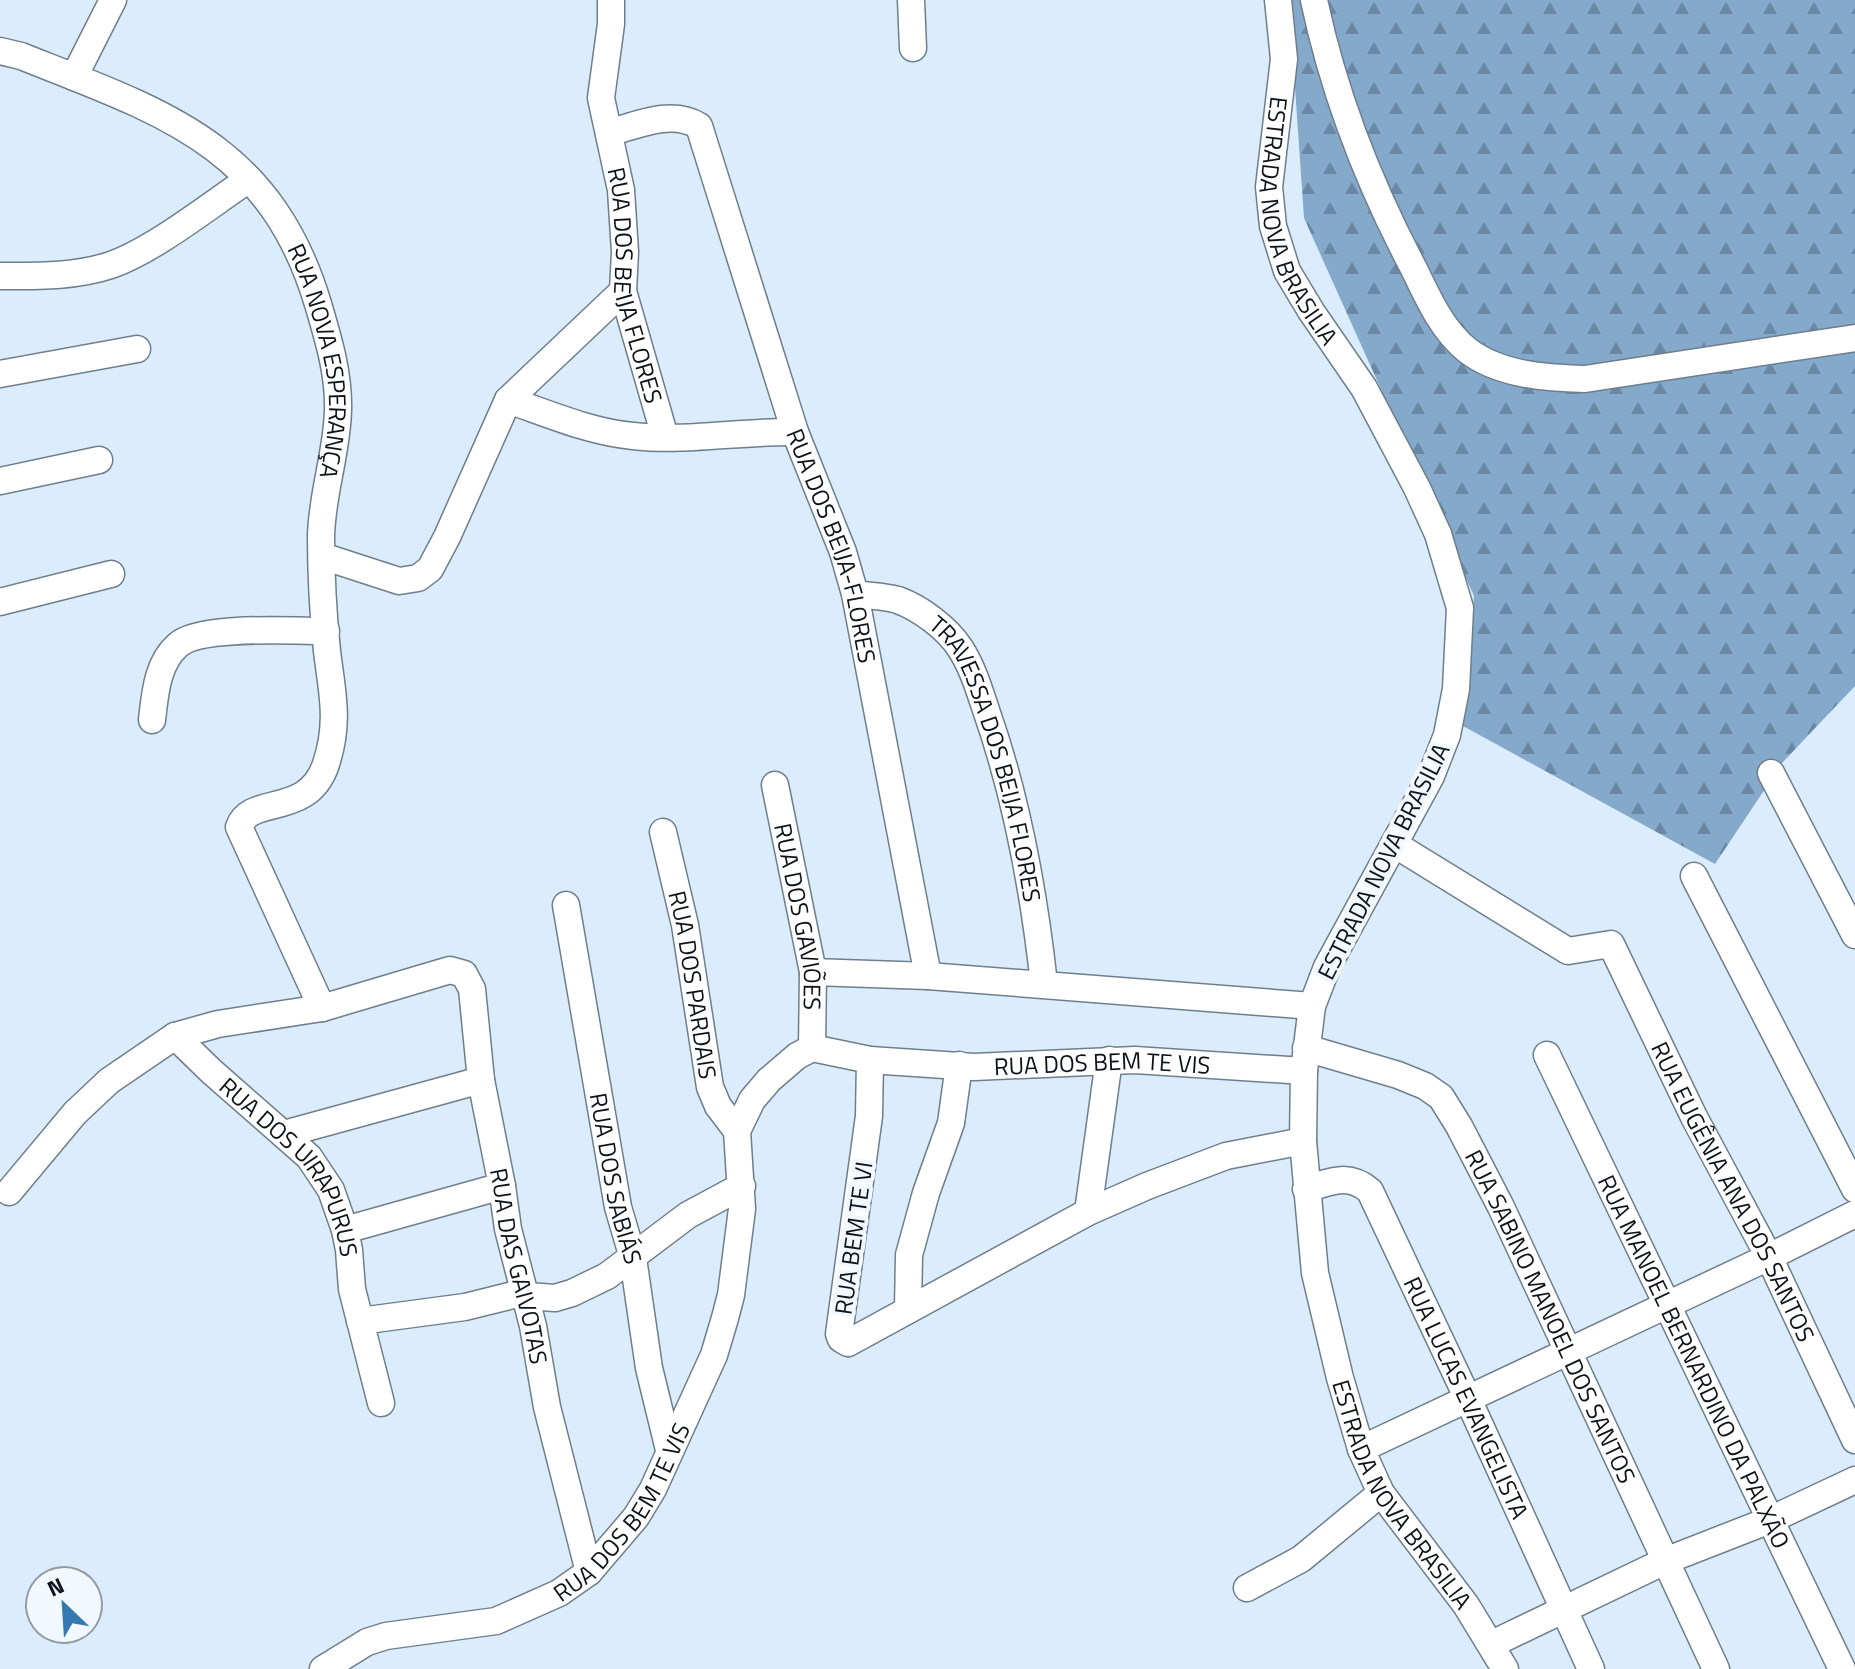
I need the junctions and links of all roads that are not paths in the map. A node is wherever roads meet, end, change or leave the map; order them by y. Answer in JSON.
{"nodes":[{"id":1,"x":113,"y":0,"type":"edge"},
{"id":2,"x":611,"y":0,"type":"edge"},
{"id":3,"x":911,"y":0,"type":"edge"},
{"id":4,"x":1278,"y":0,"type":"edge"},
{"id":5,"x":1314,"y":0,"type":"edge"},
{"id":6,"x":913,"y":48,"type":"dead end"},
{"id":7,"x":0,"y":51,"type":"edge"},
{"id":8,"x":74,"y":77,"type":"junction"},
{"id":9,"x":699,"y":126,"type":"joint"},
{"id":10,"x":609,"y":133,"type":"junction"},
{"id":11,"x":249,"y":179,"type":"junction"},
{"id":12,"x":0,"y":276,"type":"edge"},
{"id":13,"x":623,"y":291,"type":"junction"},
{"id":14,"x":1855,"y":338,"type":"edge"},
{"id":15,"x":137,"y":349,"type":"dead end"},
{"id":16,"x":0,"y":374,"type":"edge"},
{"id":17,"x":508,"y":400,"type":"junction"},
{"id":18,"x":795,"y":432,"type":"junction"},
{"id":19,"x":665,"y":437,"type":"junction"},
{"id":20,"x":99,"y":460,"type":"dead end"},
{"id":21,"x":0,"y":481,"type":"edge"},
{"id":22,"x":322,"y":556,"type":"junction"},
{"id":23,"x":111,"y":574,"type":"dead end"},
{"id":24,"x":855,"y":594,"type":"junction"},
{"id":25,"x":0,"y":602,"type":"edge"},
{"id":26,"x":326,"y":631,"type":"junction"},
{"id":27,"x":152,"y":720,"type":"dead end"},
{"id":28,"x":1771,"y":773,"type":"dead end"},
{"id":29,"x":775,"y":785,"type":"dead end"},
{"id":30,"x":663,"y":832,"type":"dead end"},
{"id":31,"x":1394,"y":844,"type":"junction"},
{"id":32,"x":1694,"y":876,"type":"dead end"},
{"id":33,"x":566,"y":905,"type":"dead end"},
{"id":34,"x":1855,"y":935,"type":"edge"},
{"id":35,"x":813,"y":972,"type":"junction"},
{"id":36,"x":928,"y":976,"type":"junction"},
{"id":37,"x":1044,"y":984,"type":"junction"},
{"id":38,"x":1312,"y":1006,"type":"junction"},
{"id":39,"x":322,"y":1008,"type":"junction"},
{"id":40,"x":175,"y":1036,"type":"junction"},
{"id":41,"x":812,"y":1048,"type":"junction"},
{"id":42,"x":1547,"y":1055,"type":"dead end"},
{"id":43,"x":1305,"y":1059,"type":"junction"},
{"id":44,"x":870,"y":1060,"type":"junction"},
{"id":45,"x":1109,"y":1060,"type":"junction"},
{"id":46,"x":959,"y":1065,"type":"junction"},
{"id":47,"x":481,"y":1080,"type":"junction"},
{"id":48,"x":737,"y":1131,"type":"junction"},
{"id":49,"x":284,"y":1134,"type":"junction"},
{"id":50,"x":1303,"y":1141,"type":"junction"},
{"id":51,"x":502,"y":1186,"type":"junction"},
{"id":52,"x":742,"y":1186,"type":"junction"},
{"id":53,"x":1306,"y":1189,"type":"junction"},
{"id":54,"x":1855,"y":1189,"type":"edge"},
{"id":55,"x":9,"y":1192,"type":"dead end"},
{"id":56,"x":1088,"y":1212,"type":"junction"},
{"id":57,"x":1855,"y":1214,"type":"edge"},
{"id":58,"x":345,"y":1230,"type":"junction"},
{"id":59,"x":1769,"y":1257,"type":"junction"},
{"id":60,"x":633,"y":1258,"type":"junction"},
{"id":61,"x":525,"y":1295,"type":"junction"},
{"id":62,"x":1668,"y":1304,"type":"junction"},
{"id":63,"x":908,"y":1310,"type":"junction"},
{"id":64,"x":360,"y":1321,"type":"junction"},
{"id":65,"x":1570,"y":1352,"type":"junction"},
{"id":66,"x":1468,"y":1399,"type":"junction"},
{"id":67,"x":381,"y":1403,"type":"dead end"},
{"id":68,"x":1855,"y":1440,"type":"edge"},
{"id":69,"x":1361,"y":1449,"type":"junction"},
{"id":70,"x":669,"y":1450,"type":"junction"},
{"id":71,"x":1855,"y":1480,"type":"edge"},
{"id":72,"x":1381,"y":1493,"type":"junction"},
{"id":73,"x":1770,"y":1520,"type":"junction"},
{"id":74,"x":1665,"y":1561,"type":"junction"},
{"id":75,"x":589,"y":1572,"type":"junction"},
{"id":76,"x":1247,"y":1588,"type":"dead end"},
{"id":77,"x":1565,"y":1610,"type":"junction"},
{"id":78,"x":1492,"y":1644,"type":"junction"},
{"id":79,"x":323,"y":1669,"type":"edge"},
{"id":80,"x":1505,"y":1669,"type":"edge"},
{"id":81,"x":1591,"y":1669,"type":"edge"},
{"id":82,"x":1716,"y":1669,"type":"edge"},
{"id":83,"x":1842,"y":1669,"type":"edge"}],
"edges":[{"from":1,"to":8,"type":"street"},
{"from":2,"to":10,"type":"street","name":"RUA DOS BEIJA FLORES"},
{"from":3,"to":6,"type":"street"},
{"from":4,"to":31,"type":"street","name":"ESTRADA NOVA BRASILIA"},
{"from":5,"to":14,"type":"street"},
{"from":7,"to":8,"type":"street","name":"RUA NOVA ESPERANÇA"},
{"from":8,"to":11,"type":"street","name":"RUA NOVA ESPERANÇA"},
{"from":9,"to":10,"type":"street","name":"RUA DOS BEIJA FLORES"},
{"from":9,"to":18,"type":"street","name":"RUA DOS BEIJA-FLORES"},
{"from":10,"to":13,"type":"street","name":"RUA DOS BEIJA FLORES"},
{"from":11,"to":12,"type":"street"},
{"from":11,"to":22,"type":"street","name":"RUA NOVA ESPERANÇA"},
{"from":13,"to":17,"type":"street"},
{"from":13,"to":19,"type":"street","name":"RUA DOS BEIJA FLORES"},
{"from":15,"to":16,"type":"street"},
{"from":17,"to":19,"type":"street","name":"RUA DOS BEIJA FLORES"},
{"from":17,"to":22,"type":"street"},
{"from":18,"to":19,"type":"street","name":"RUA DOS BEIJA FLORES"},
{"from":18,"to":24,"type":"street","name":"RUA DOS BEIJA-FLORES"},
{"from":20,"to":21,"type":"street"},
{"from":22,"to":26,"type":"street","name":"RUA NOVA ESPERANÇA"},
{"from":23,"to":25,"type":"street"},
{"from":24,"to":36,"type":"street","name":"RUA DOS BEIJA-FLORES"},
{"from":24,"to":37,"type":"street","name":"TRAVESSA DOS BEIJA FLORES"},
{"from":26,"to":27,"type":"street"},
{"from":26,"to":39,"type":"street","name":"RUA NOVA ESPERANÇA"},
{"from":28,"to":34,"type":"street"},
{"from":29,"to":35,"type":"street","name":"RUA DOS GAVIÕES"},
{"from":30,"to":48,"type":"street","name":"RUA DOS PARDAIS"},
{"from":31,"to":38,"type":"street","name":"ESTRADA NOVA BRASILIA"},
{"from":31,"to":59,"type":"street","name":"RUA EUGÊNIA ANA DOS SANTOS"},
{"from":32,"to":54,"type":"street"},
{"from":33,"to":60,"type":"street","name":"RUA DOS SABIÁS"},
{"from":35,"to":36,"type":"street"},
{"from":35,"to":41,"type":"street","name":"RUA DOS GAVIÕES"},
{"from":36,"to":37,"type":"street"},
{"from":37,"to":38,"type":"street"},
{"from":38,"to":43,"type":"street","name":"ESTRADA NOVA BRASILIA"},
{"from":39,"to":40,"type":"street"},
{"from":39,"to":47,"type":"street","name":"RUA DAS GAIVOTAS"},
{"from":40,"to":49,"type":"street","name":"RUA DOS UIRAPURUS"},
{"from":40,"to":55,"type":"street"},
{"from":41,"to":44,"type":"street","name":"RUA DOS BEM TE VIS"},
{"from":41,"to":48,"type":"street"},
{"from":42,"to":62,"type":"street","name":"RUA MANOEL BERNARDINO DA PALXÃO"},
{"from":43,"to":45,"type":"street","name":"RUA DOS BEM TE VIS"},
{"from":43,"to":50,"type":"street","name":"ESTRADA NOVA BRASILIA"},
{"from":43,"to":65,"type":"street","name":"RUA SABINO MANOEL DOS SANTOS"},
{"from":44,"to":46,"type":"street","name":"RUA DOS BEM TE VIS"},
{"from":44,"to":63,"type":"street","name":"RUA BEM TE VI"},
{"from":45,"to":46,"type":"street","name":"RUA DOS BEM TE VIS"},
{"from":45,"to":56,"type":"street"},
{"from":46,"to":63,"type":"street"},
{"from":47,"to":49,"type":"street"},
{"from":47,"to":51,"type":"street","name":"RUA DAS GAIVOTAS"},
{"from":48,"to":52,"type":"street","name":"RUA DOS BEM TE VIS"},
{"from":49,"to":58,"type":"street","name":"RUA DOS UIRAPURUS"},
{"from":50,"to":53,"type":"street","name":"ESTRADA NOVA BRASILIA"},
{"from":50,"to":56,"type":"street","name":"RUA BEM TE VI"},
{"from":51,"to":58,"type":"street"},
{"from":51,"to":61,"type":"street","name":"RUA DAS GAIVOTAS"},
{"from":52,"to":60,"type":"street"},
{"from":52,"to":70,"type":"street","name":"RUA DOS BEM TE VIS"},
{"from":53,"to":66,"type":"street","name":"RUA LUCAS EVANGELISTA"},
{"from":53,"to":69,"type":"street","name":"ESTRADA NOVA BRASILIA"},
{"from":56,"to":63,"type":"street","name":"RUA BEM TE VI"},
{"from":57,"to":59,"type":"street"},
{"from":58,"to":64,"type":"street","name":"RUA DOS UIRAPURUS"},
{"from":59,"to":62,"type":"street"},
{"from":59,"to":68,"type":"street","name":"RUA EUGÊNIA ANA DOS SANTOS"},
{"from":60,"to":61,"type":"street"},
{"from":60,"to":70,"type":"street","name":"RUA DOS SABIÁS"},
{"from":61,"to":64,"type":"street"},
{"from":61,"to":75,"type":"street","name":"RUA DAS GAIVOTAS"},
{"from":62,"to":65,"type":"street"},
{"from":62,"to":73,"type":"street","name":"RUA MANOEL BERNARDINO DA PALXÃO"},
{"from":64,"to":67,"type":"street","name":"RUA DOS UIRAPURUS"},
{"from":65,"to":66,"type":"street"},
{"from":65,"to":74,"type":"street","name":"RUA SABINO MANOEL DOS SANTOS"},
{"from":66,"to":69,"type":"street"},
{"from":66,"to":77,"type":"street","name":"RUA LUCAS EVANGELISTA"},
{"from":69,"to":72,"type":"street","name":"ESTRADA NOVA BRASILIA"},
{"from":70,"to":75,"type":"street","name":"RUA DOS BEM TE VIS"},
{"from":71,"to":73,"type":"street"},
{"from":72,"to":76,"type":"street"},
{"from":72,"to":78,"type":"street","name":"ESTRADA NOVA BRASILIA"},
{"from":73,"to":74,"type":"street"},
{"from":73,"to":83,"type":"street","name":"RUA MANOEL BERNARDINO DA PALXÃO"},
{"from":74,"to":77,"type":"street"},
{"from":74,"to":82,"type":"street","name":"RUA SABINO MANOEL DOS SANTOS"},
{"from":75,"to":79,"type":"street","name":"RUA DOS BEM TE VIS"},
{"from":77,"to":78,"type":"street"},
{"from":77,"to":81,"type":"street","name":"RUA LUCAS EVANGELISTA"},
{"from":78,"to":80,"type":"street","name":"ESTRADA NOVA BRASILIA"}]}
